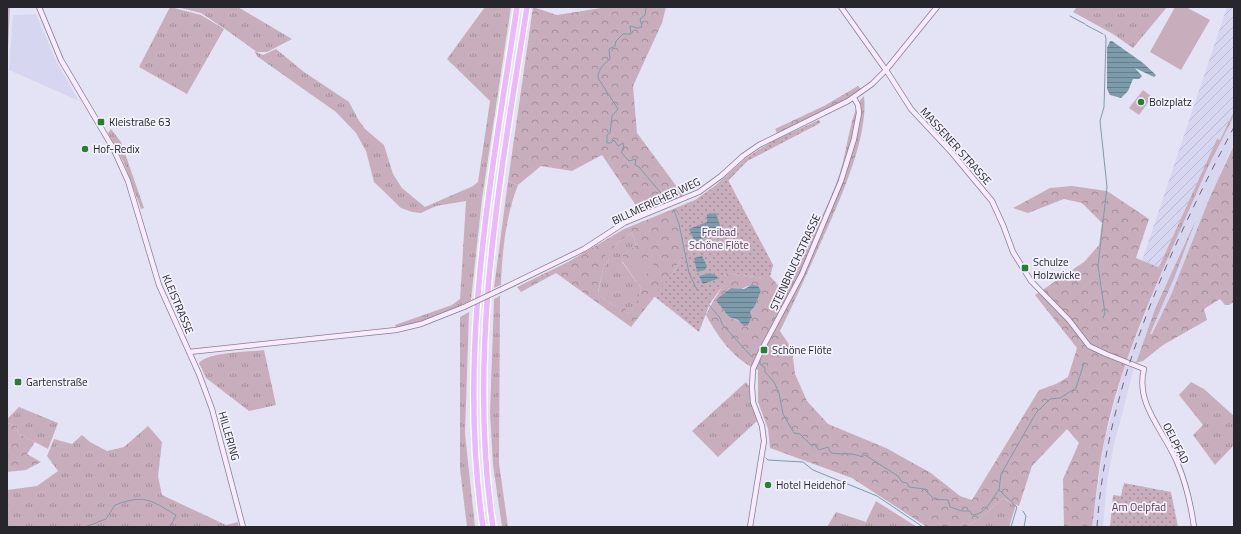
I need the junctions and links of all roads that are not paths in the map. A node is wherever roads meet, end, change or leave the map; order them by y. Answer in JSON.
{"nodes":[{"id":1,"x":39,"y":7,"type":"edge"},
{"id":2,"x":517,"y":7,"type":"edge"},
{"id":3,"x":526,"y":7,"type":"edge"},
{"id":4,"x":841,"y":7,"type":"edge"},
{"id":5,"x":937,"y":7,"type":"edge"},
{"id":6,"x":886,"y":70,"type":"junction"},
{"id":7,"x":854,"y":98,"type":"junction"},
{"id":8,"x":189,"y":352,"type":"junction"},
{"id":9,"x":1144,"y":370,"type":"joint"},
{"id":10,"x":243,"y":527,"type":"edge"},
{"id":11,"x":483,"y":527,"type":"edge"},
{"id":12,"x":493,"y":527,"type":"edge"},
{"id":13,"x":750,"y":527,"type":"edge"},
{"id":14,"x":1194,"y":527,"type":"edge"}],
"edges":[{"from":1,"to":8,"type":"main road","name":"KLEISTRASSE"},
{"from":2,"to":11,"type":"highway"},
{"from":3,"to":12,"type":"highway"},
{"from":4,"to":6,"type":"main road","name":"MASSENER STRASSE"},
{"from":5,"to":6,"type":"main road","name":"BILLMERICHER WEG"},
{"from":6,"to":7,"type":"main road","name":"BILLMERICHER WEG"},
{"from":6,"to":9,"type":"main road","name":"MASSENER STRASSE"},
{"from":7,"to":8,"type":"main road","name":"BILLMERICHER WEG","bridge":true},
{"from":7,"to":13,"type":"main road","name":"STEINBRUCHSTRASSE"},
{"from":8,"to":10,"type":"main road","name":"HILLERING"},
{"from":9,"to":14,"type":"main road","name":"OELPFAD"}]}
